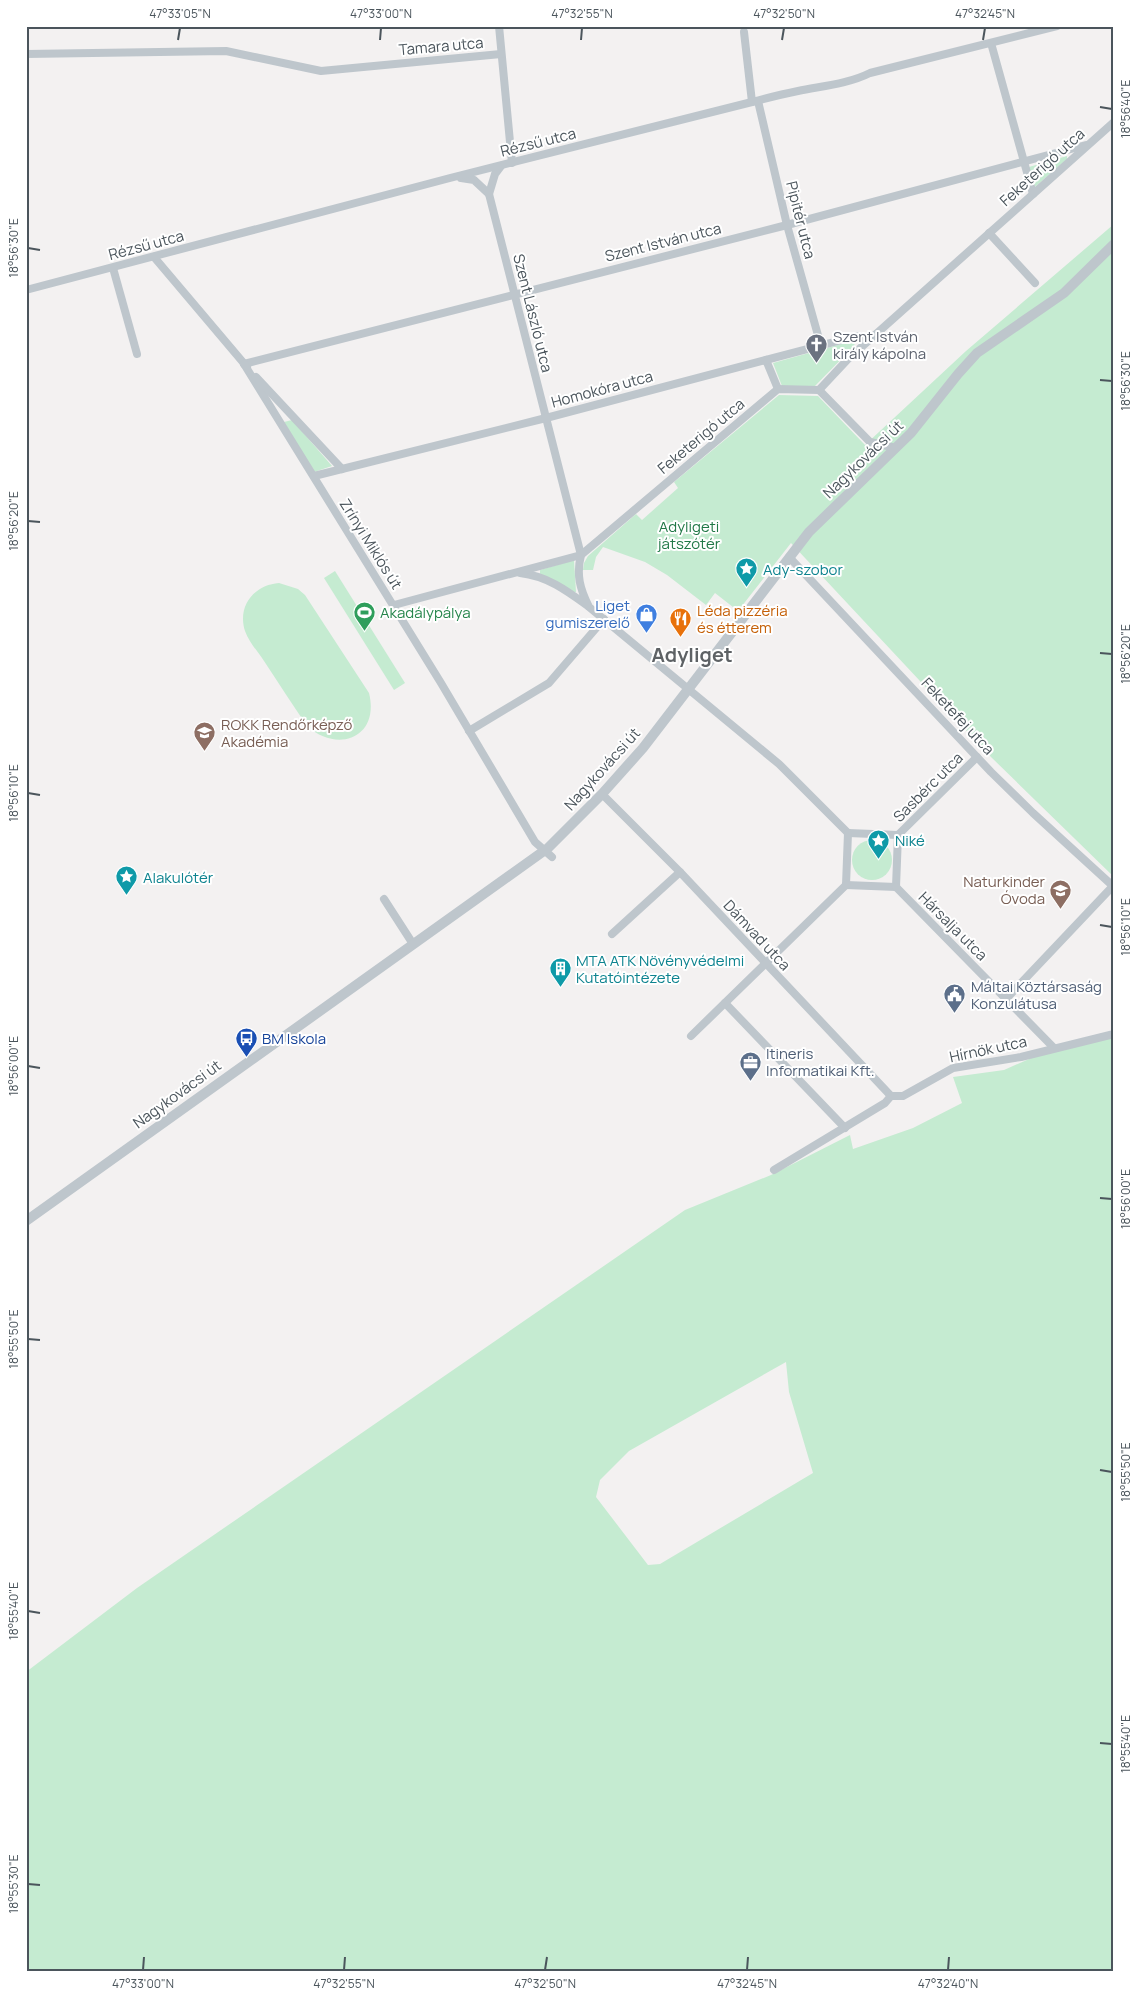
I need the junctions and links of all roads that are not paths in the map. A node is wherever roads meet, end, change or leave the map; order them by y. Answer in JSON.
{"nodes":[{"id":1,"x":499,"y":26,"type":"edge"},
{"id":2,"x":1057,"y":26,"type":"edge"},
{"id":3,"x":744,"y":32,"type":"dead end"},
{"id":4,"x":991,"y":42,"type":"junction"},
{"id":5,"x":26,"y":54,"type":"edge"},
{"id":6,"x":502,"y":54,"type":"junction"},
{"id":7,"x":755,"y":101,"type":"junction"},
{"id":8,"x":1114,"y":122,"type":"edge"},
{"id":9,"x":1088,"y":144,"type":"junction"},
{"id":10,"x":1024,"y":162,"type":"junction"},
{"id":11,"x":512,"y":163,"type":"junction"},
{"id":12,"x":502,"y":165,"type":"junction"},
{"id":13,"x":450,"y":178,"type":"junction"},
{"id":14,"x":489,"y":194,"type":"junction"},
{"id":15,"x":1033,"y":194,"type":"junction"},
{"id":16,"x":788,"y":225,"type":"junction"},
{"id":17,"x":989,"y":233,"type":"junction"},
{"id":18,"x":1114,"y":244,"type":"edge"},
{"id":19,"x":154,"y":257,"type":"junction"},
{"id":20,"x":113,"y":268,"type":"junction"},
{"id":21,"x":1036,"y":284,"type":"dead end"},
{"id":22,"x":26,"y":290,"type":"edge"},
{"id":23,"x":514,"y":294,"type":"junction"},
{"id":24,"x":868,"y":341,"type":"junction"},
{"id":25,"x":821,"y":346,"type":"junction"},
{"id":26,"x":137,"y":354,"type":"dead end"},
{"id":27,"x":766,"y":360,"type":"junction"},
{"id":28,"x":244,"y":364,"type":"junction"},
{"id":29,"x":778,"y":389,"type":"junction"},
{"id":30,"x":819,"y":390,"type":"junction"},
{"id":31,"x":546,"y":418,"type":"junction"},
{"id":32,"x":896,"y":448,"type":"junction"},
{"id":33,"x":342,"y":469,"type":"junction"},
{"id":34,"x":314,"y":476,"type":"junction"},
{"id":35,"x":581,"y":554,"type":"junction"},
{"id":36,"x":789,"y":557,"type":"junction"},
{"id":37,"x":514,"y":573,"type":"junction"},
{"id":38,"x":394,"y":605,"type":"junction"},
{"id":39,"x":589,"y":607,"type":"junction"},
{"id":40,"x":604,"y":619,"type":"junction"},
{"id":41,"x":686,"y":686,"type":"junction"},
{"id":42,"x":469,"y":731,"type":"junction"},
{"id":43,"x":977,"y":757,"type":"junction"},
{"id":44,"x":602,"y":794,"type":"junction"},
{"id":45,"x":848,"y":833,"type":"junction"},
{"id":46,"x":898,"y":836,"type":"junction"},
{"id":47,"x":548,"y":854,"type":"junction"},
{"id":48,"x":680,"y":872,"type":"junction"},
{"id":49,"x":846,"y":885,"type":"junction"},
{"id":50,"x":896,"y":887,"type":"junction"},
{"id":51,"x":1114,"y":887,"type":"edge"},
{"id":52,"x":384,"y":899,"type":"dead end"},
{"id":53,"x":612,"y":934,"type":"dead end"},
{"id":54,"x":413,"y":944,"type":"junction"},
{"id":55,"x":765,"y":964,"type":"junction"},
{"id":56,"x":1006,"y":999,"type":"junction"},
{"id":57,"x":724,"y":1003,"type":"junction"},
{"id":58,"x":1114,"y":1034,"type":"edge"},
{"id":59,"x":691,"y":1036,"type":"dead end"},
{"id":60,"x":1054,"y":1048,"type":"junction"},
{"id":61,"x":891,"y":1096,"type":"junction"},
{"id":62,"x":845,"y":1128,"type":"junction"},
{"id":63,"x":774,"y":1170,"type":"dead end"},
{"id":64,"x":26,"y":1221,"type":"edge"}],
"edges":[{"from":1,"to":6,"type":"street"},
{"from":2,"to":4,"type":"street","name":"Rézsű utca"},
{"from":3,"to":7,"type":"street","name":"Pipitér utca"},
{"from":4,"to":7,"type":"street","name":"Rézsű utca"},
{"from":4,"to":10,"type":"street"},
{"from":5,"to":6,"type":"street","name":"Tamara utca"},
{"from":6,"to":11,"type":"street"},
{"from":7,"to":11,"type":"street","name":"Rézsű utca"},
{"from":7,"to":16,"type":"street","name":"Pipitér utca"},
{"from":8,"to":9,"type":"street","name":"Feketerigó utca"},
{"from":9,"to":10,"type":"street","name":"Szent István utca"},
{"from":9,"to":15,"type":"street","name":"Feketerigó utca"},
{"from":10,"to":15,"type":"street"},
{"from":10,"to":16,"type":"street","name":"Szent István utca"},
{"from":11,"to":12,"type":"street","name":"Rézsű utca"},
{"from":12,"to":13,"type":"street","name":"Rézsű utca"},
{"from":12,"to":14,"type":"street"},
{"from":13,"to":14,"type":"street"},
{"from":13,"to":19,"type":"street","name":"Rézsű utca"},
{"from":14,"to":23,"type":"street","name":"Szent László utca"},
{"from":15,"to":17,"type":"street","name":"Feketerigó utca"},
{"from":16,"to":23,"type":"street","name":"Szent István utca"},
{"from":16,"to":25,"type":"street","name":"Pipitér utca"},
{"from":17,"to":21,"type":"street"},
{"from":17,"to":24,"type":"street","name":"Feketerigó utca"},
{"from":18,"to":32,"type":"street","name":"Nagykovácsi út"},
{"from":19,"to":20,"type":"street","name":"Rézsű utca"},
{"from":19,"to":28,"type":"street","name":"Zrínyi Miklós út"},
{"from":20,"to":22,"type":"street","name":"Rézsű utca"},
{"from":20,"to":26,"type":"street"},
{"from":23,"to":28,"type":"street","name":"Szent István utca"},
{"from":23,"to":31,"type":"street","name":"Szent László utca"},
{"from":24,"to":25,"type":"street","name":"Homokóra utca"},
{"from":24,"to":30,"type":"street","name":"Feketerigó utca"},
{"from":25,"to":27,"type":"street","name":"Homokóra utca"},
{"from":27,"to":29,"type":"street"},
{"from":27,"to":31,"type":"street","name":"Homokóra utca"},
{"from":28,"to":33,"type":"street","name":"Zrínyi Miklós út"},
{"from":28,"to":34,"type":"street","name":"Zrínyi Miklós út"},
{"from":29,"to":30,"type":"street"},
{"from":29,"to":35,"type":"street","name":"Feketerigó utca"},
{"from":30,"to":32,"type":"street"},
{"from":31,"to":33,"type":"street","name":"Homokóra utca"},
{"from":31,"to":35,"type":"street","name":"Szent László utca"},
{"from":32,"to":36,"type":"street","name":"Nagykovácsi út"},
{"from":33,"to":34,"type":"street","name":"Homokóra utca"},
{"from":34,"to":38,"type":"street","name":"Zrínyi Miklós út"},
{"from":35,"to":37,"type":"street","name":"Feketerigó utca"},
{"from":35,"to":39,"type":"street"},
{"from":36,"to":41,"type":"street","name":"Nagykovácsi út"},
{"from":36,"to":43,"type":"street","name":"Feketefej utca"},
{"from":37,"to":38,"type":"street","name":"Feketerigó utca"},
{"from":37,"to":39,"type":"street"},
{"from":38,"to":42,"type":"street","name":"Zrínyi Miklós út"},
{"from":39,"to":40,"type":"street"},
{"from":40,"to":41,"type":"street"},
{"from":40,"to":42,"type":"street"},
{"from":41,"to":44,"type":"street","name":"Nagykovácsi út"},
{"from":41,"to":45,"type":"street"},
{"from":42,"to":47,"type":"street","name":"Zrínyi Miklós út"},
{"from":43,"to":46,"type":"street","name":"Sasbérc utca"},
{"from":43,"to":51,"type":"street","name":"Feketefej utca"},
{"from":44,"to":47,"type":"street","name":"Nagykovácsi út"},
{"from":44,"to":48,"type":"street","name":"Dámvad utca"},
{"from":45,"to":46,"type":"street"},
{"from":45,"to":49,"type":"street"},
{"from":46,"to":50,"type":"street"},
{"from":47,"to":54,"type":"street","name":"Nagykovácsi út"},
{"from":48,"to":53,"type":"street"},
{"from":48,"to":55,"type":"street","name":"Dámvad utca"},
{"from":49,"to":50,"type":"street"},
{"from":49,"to":55,"type":"street"},
{"from":50,"to":56,"type":"street","name":"Hársalja utca"},
{"from":51,"to":56,"type":"street"},
{"from":52,"to":54,"type":"street"},
{"from":54,"to":64,"type":"street","name":"Nagykovácsi út"},
{"from":55,"to":57,"type":"street"},
{"from":55,"to":61,"type":"street","name":"Dámvad utca"},
{"from":56,"to":60,"type":"street","name":"Hársalja utca"},
{"from":57,"to":59,"type":"street"},
{"from":57,"to":62,"type":"street"},
{"from":58,"to":60,"type":"street","name":"Hírnök utca"},
{"from":60,"to":61,"type":"street","name":"Hírnök utca"},
{"from":61,"to":62,"type":"street","name":"Hírnök utca"},
{"from":62,"to":63,"type":"street","name":"Hírnök utca"}]}
